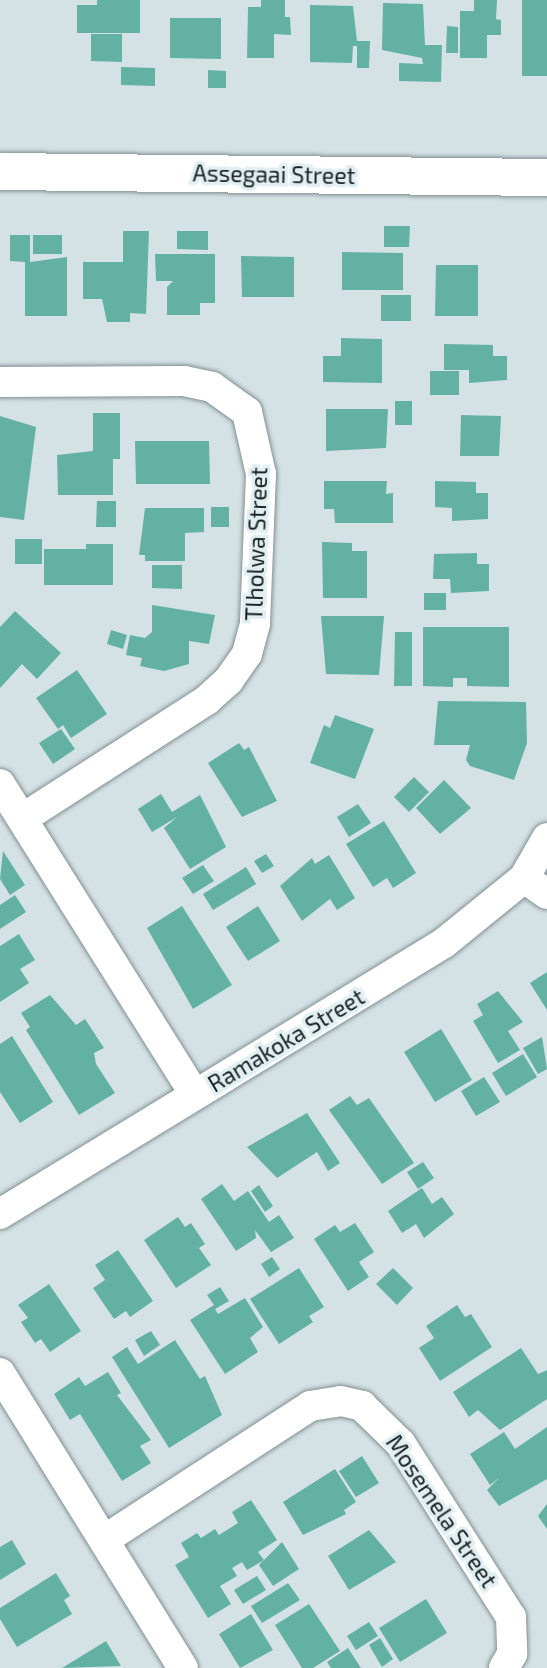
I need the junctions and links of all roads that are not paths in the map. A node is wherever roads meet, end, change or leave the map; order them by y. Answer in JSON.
{"nodes":[{"id":1,"x":0,"y":171,"type":"edge"},
{"id":2,"x":547,"y":177,"type":"edge"},
{"id":3,"x":0,"y":382,"type":"edge"},
{"id":4,"x":0,"y":784,"type":"edge"},
{"id":5,"x":23,"y":818,"type":"junction"},
{"id":6,"x":547,"y":838,"type":"edge"},
{"id":7,"x":536,"y":886,"type":"edge"},
{"id":8,"x":195,"y":1095,"type":"junction"},
{"id":9,"x":0,"y":1214,"type":"edge"},
{"id":10,"x":0,"y":1373,"type":"edge"},
{"id":11,"x":104,"y":1540,"type":"junction"},
{"id":12,"x":183,"y":1668,"type":"edge"},
{"id":13,"x":504,"y":1668,"type":"edge"}],
"edges":[{"from":1,"to":2,"type":"street","name":"Assegaai Street"},
{"from":3,"to":5,"type":"street","name":"Tlholwa Street"},
{"from":4,"to":5,"type":"street"},
{"from":5,"to":8,"type":"street"},
{"from":6,"to":7,"type":"street","name":"Ramakoka Street"},
{"from":7,"to":8,"type":"street","name":"Ramakoka Street"},
{"from":8,"to":9,"type":"street","name":"Ramakoka Street"},
{"from":10,"to":11,"type":"street"},
{"from":11,"to":12,"type":"street"},
{"from":11,"to":13,"type":"street","name":"Mosemela Street"}]}
